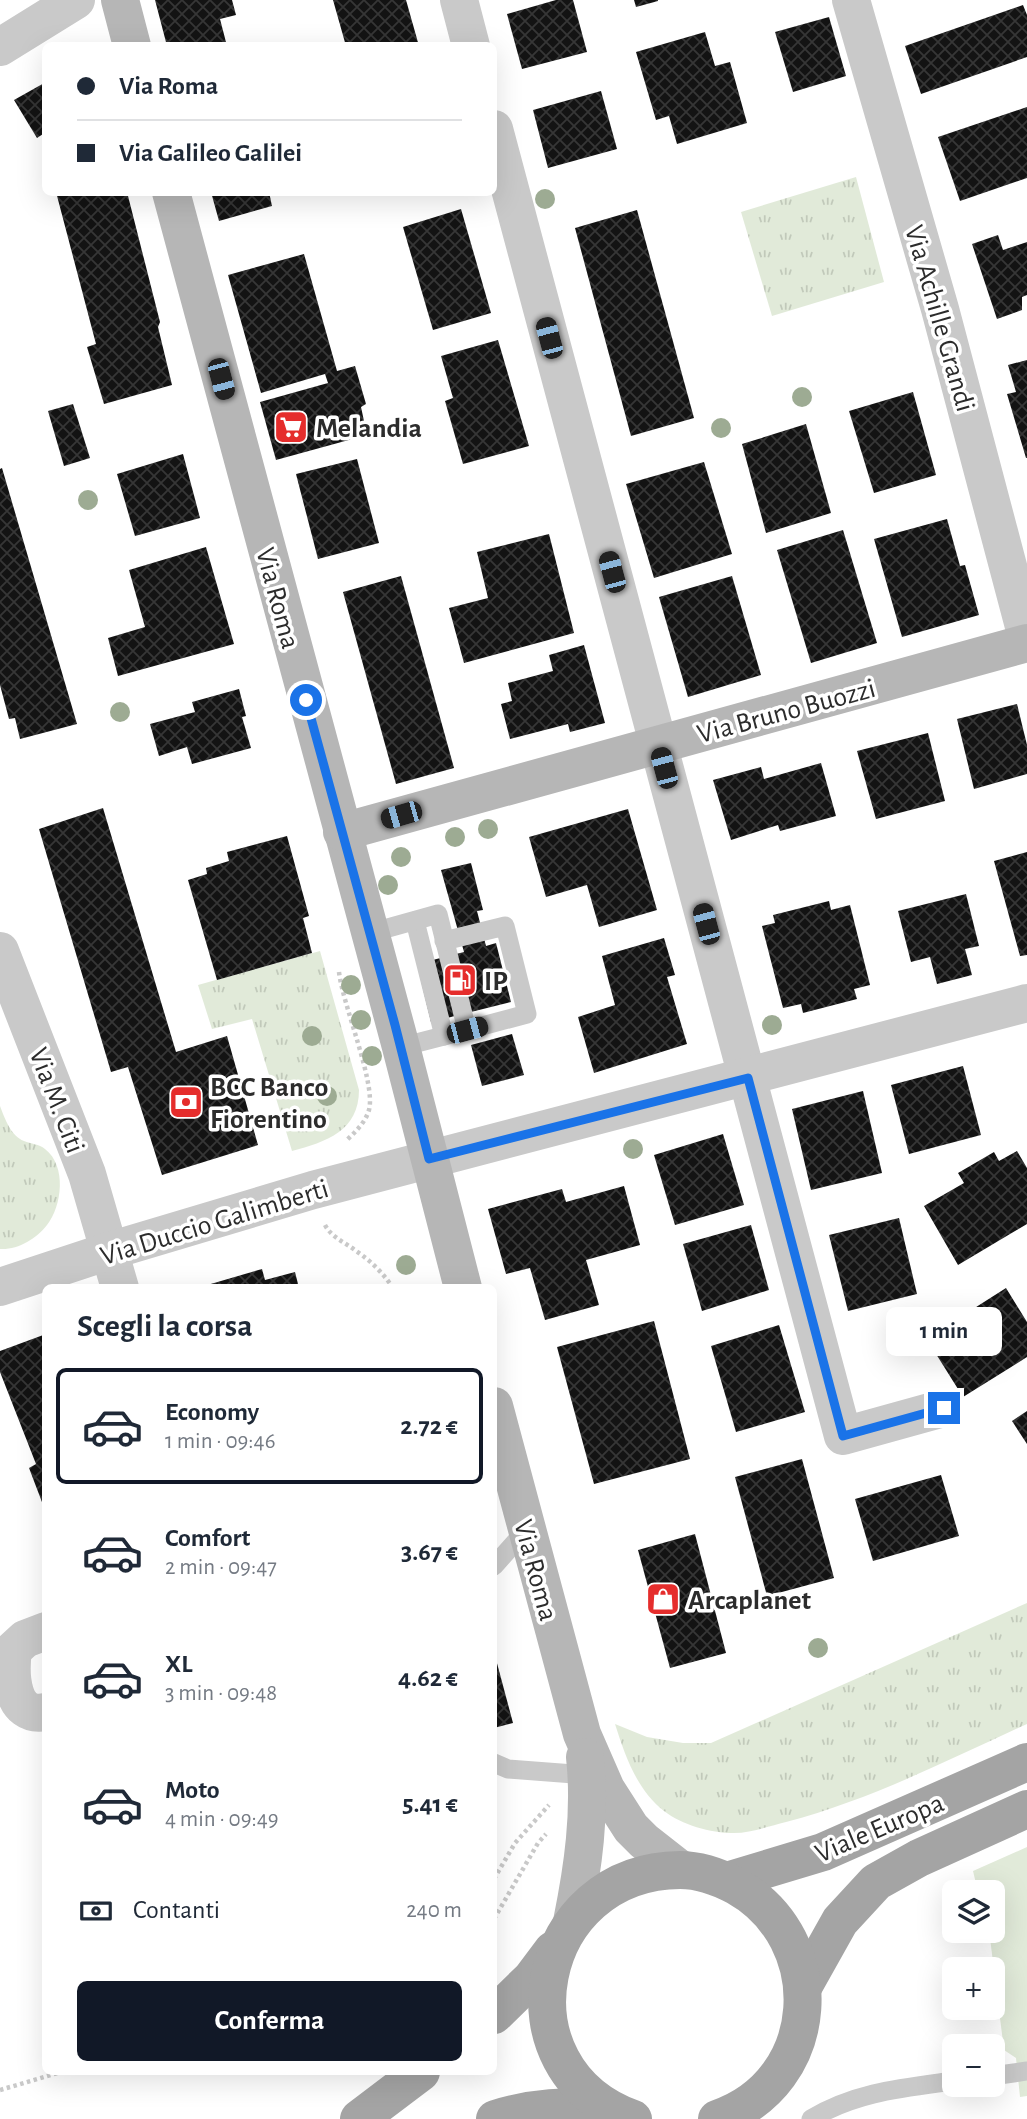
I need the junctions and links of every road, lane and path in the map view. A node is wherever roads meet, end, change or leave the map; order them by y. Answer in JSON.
{"nodes":[{"id":1,"x":76,"y":0,"type":"edge"},
{"id":2,"x":120,"y":0,"type":"edge"},
{"id":3,"x":459,"y":0,"type":"edge"},
{"id":4,"x":851,"y":0,"type":"edge"},
{"id":5,"x":131,"y":42,"type":"edge"},
{"id":6,"x":470,"y":42,"type":"edge"},
{"id":7,"x":0,"y":47,"type":"edge"},
{"id":8,"x":497,"y":140,"type":"edge"},
{"id":9,"x":173,"y":196,"type":"edge"},
{"id":10,"x":1027,"y":638,"type":"edge"},
{"id":11,"x":1027,"y":643,"type":"edge"},
{"id":12,"x":658,"y":746,"type":"junction"},
{"id":13,"x":342,"y":832,"type":"junction"},
{"id":14,"x":415,"y":921,"type":"junction"},
{"id":15,"x":370,"y":933,"type":"junction"},
{"id":16,"x":444,"y":941,"type":"junction"},
{"id":17,"x":0,"y":951,"type":"edge"},
{"id":18,"x":338,"y":966,"type":"dead end"},
{"id":19,"x":1027,"y":1003,"type":"edge"},
{"id":20,"x":467,"y":1030,"type":"junction"},
{"id":21,"x":444,"y":1036,"type":"junction"},
{"id":22,"x":401,"y":1048,"type":"junction"},
{"id":23,"x":748,"y":1078,"type":"junction"},
{"id":24,"x":345,"y":1142,"type":"dead end"},
{"id":25,"x":429,"y":1159,"type":"junction"},
{"id":26,"x":313,"y":1190,"type":"junction"},
{"id":27,"x":109,"y":1251,"type":"junction"},
{"id":28,"x":119,"y":1284,"type":"edge"},
{"id":29,"x":390,"y":1284,"type":"edge"},
{"id":30,"x":462,"y":1284,"type":"edge"},
{"id":31,"x":0,"y":1287,"type":"edge"},
{"id":32,"x":944,"y":1408,"type":"dead end"},
{"id":33,"x":497,"y":1418,"type":"edge"},
{"id":34,"x":526,"y":1530,"type":"junction"},
{"id":35,"x":497,"y":1563,"type":"edge"},
{"id":36,"x":42,"y":1633,"type":"edge"},
{"id":37,"x":42,"y":1712,"type":"edge"},
{"id":38,"x":582,"y":1734,"type":"junction"},
{"id":39,"x":1027,"y":1762,"type":"edge"},
{"id":40,"x":497,"y":1764,"type":"edge"},
{"id":41,"x":587,"y":1775,"type":"junction"},
{"id":42,"x":555,"y":1798,"type":"dead end"},
{"id":43,"x":1027,"y":1809,"type":"edge"},
{"id":44,"x":552,"y":1829,"type":"dead end"},
{"id":45,"x":681,"y":1870,"type":"junction"},
{"id":46,"x":497,"y":1875,"type":"edge"},
{"id":47,"x":727,"y":1881,"type":"junction"},
{"id":48,"x":497,"y":1914,"type":"edge"},
{"id":49,"x":566,"y":1933,"type":"junction"},
{"id":50,"x":803,"y":1987,"type":"junction"},
{"id":51,"x":497,"y":2012,"type":"edge"},
{"id":52,"x":1027,"y":2071,"type":"edge"},
{"id":53,"x":1005,"y":2074,"type":"edge"},
{"id":54,"x":51,"y":2075,"type":"edge"},
{"id":55,"x":417,"y":2075,"type":"edge"},
{"id":56,"x":942,"y":2083,"type":"edge"},
{"id":57,"x":0,"y":2090,"type":"edge"},
{"id":58,"x":735,"y":2114,"type":"edge"},
{"id":59,"x":621,"y":2115,"type":"edge"},
{"id":60,"x":359,"y":2119,"type":"edge"},
{"id":61,"x":495,"y":2119,"type":"edge"},
{"id":62,"x":811,"y":2119,"type":"edge"}],
"edges":[{"from":1,"to":7,"type":"street"},
{"from":2,"to":5,"type":"street"},
{"from":3,"to":6,"type":"street"},
{"from":4,"to":10,"type":"street","name":"Via Achille Grandi"},
{"from":8,"to":12,"type":"street"},
{"from":9,"to":13,"type":"street","name":"Via Roma"},
{"from":11,"to":12,"type":"street","name":"Via Bruno Buozzi"},
{"from":12,"to":13,"type":"street","name":"Via Bruno Buozzi"},
{"from":12,"to":23,"type":"street"},
{"from":13,"to":15,"type":"street","name":"Via Roma"},
{"from":14,"to":15,"type":"lane"},
{"from":14,"to":16,"type":"lane"},
{"from":14,"to":21,"type":"lane"},
{"from":15,"to":22,"type":"street","name":"Via Roma"},
{"from":16,"to":20,"type":"lane"},
{"from":16,"to":20,"type":"lane"},
{"from":17,"to":27,"type":"street","name":"Via M. Citi"},
{"from":18,"to":24,"type":"path"},
{"from":19,"to":23,"type":"street","name":"Via Duccio Galimberti"},
{"from":20,"to":21,"type":"lane"},
{"from":21,"to":22,"type":"lane"},
{"from":22,"to":25,"type":"street","name":"Via Roma"},
{"from":23,"to":25,"type":"street","name":"Via Duccio Galimberti"},
{"from":23,"to":32,"type":"street"},
{"from":25,"to":26,"type":"street","name":"Via Duccio Galimberti"},
{"from":25,"to":30,"type":"street","name":"Via Roma"},
{"from":26,"to":27,"type":"street","name":"Via Duccio Galimberti"},
{"from":26,"to":29,"type":"path"},
{"from":27,"to":28,"type":"street","name":"Via M. Citi"},
{"from":27,"to":31,"type":"street","name":"Via Duccio Galimberti"},
{"from":33,"to":34,"type":"street","name":"Via Roma"},
{"from":34,"to":35,"type":"lane"},
{"from":34,"to":38,"type":"street","name":"Via Roma"},
{"from":36,"to":37,"type":"street"},
{"from":38,"to":41,"type":"street","name":"Via Roma"},
{"from":38,"to":45,"type":"street","name":"Via Roma"},
{"from":39,"to":47,"type":"main road","name":"Viale Europa"},
{"from":40,"to":41,"type":"lane"},
{"from":41,"to":49,"type":"street","name":"Via Roma"},
{"from":42,"to":46,"type":"path"},
{"from":43,"to":50,"type":"main road","name":"Viale Europa"},
{"from":44,"to":48,"type":"path"},
{"from":45,"to":47,"type":"main road","name":"Viale Europa"},
{"from":45,"to":49,"type":"main road","name":"Viale Europa"},
{"from":47,"to":50,"type":"main road","name":"Viale Europa"},
{"from":49,"to":51,"type":"main road","name":"Viale Europa"},
{"from":49,"to":59,"type":"main road","name":"Viale Europa"},
{"from":50,"to":58,"type":"main road","name":"Viale Europa"},
{"from":52,"to":53,"type":"lane"},
{"from":54,"to":57,"type":"path"},
{"from":55,"to":60,"type":"main road"},
{"from":56,"to":62,"type":"lane"},
{"from":59,"to":61,"type":"main road","name":"Viale Europa"}]}
